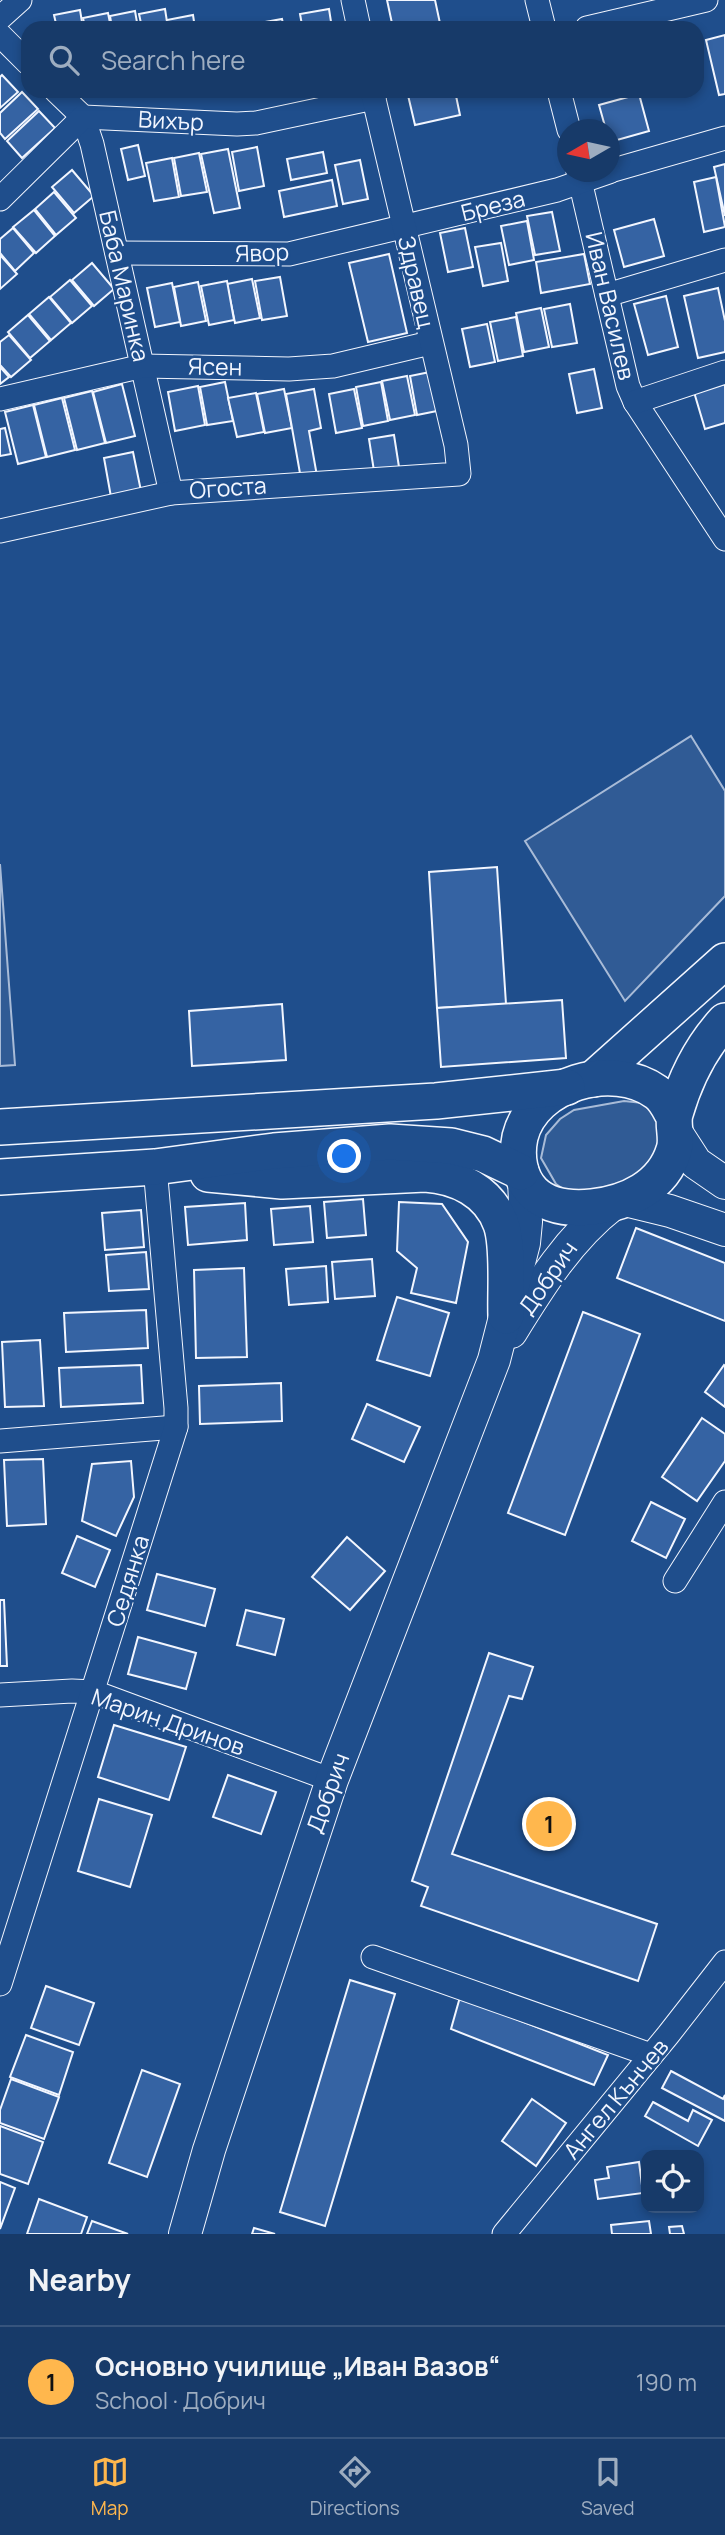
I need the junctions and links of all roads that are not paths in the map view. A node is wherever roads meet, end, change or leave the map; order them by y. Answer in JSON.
{"nodes":[{"id":1,"x":20,"y":0,"type":"edge"},
{"id":2,"x":354,"y":0,"type":"edge"},
{"id":3,"x":537,"y":0,"type":"edge"},
{"id":4,"x":706,"y":0,"type":"edge"},
{"id":5,"x":0,"y":18,"type":"edge"},
{"id":6,"x":358,"y":21,"type":"edge"},
{"id":7,"x":542,"y":21,"type":"edge"},
{"id":8,"x":617,"y":21,"type":"edge"},
{"id":9,"x":0,"y":35,"type":"edge"},
{"id":10,"x":21,"y":56,"type":"edge"},
{"id":11,"x":63,"y":98,"type":"edge"},
{"id":12,"x":360,"y":98,"type":"edge"},
{"id":13,"x":374,"y":98,"type":"edge"},
{"id":14,"x":561,"y":98,"type":"edge"},
{"id":15,"x":83,"y":117,"type":"junction"},
{"id":16,"x":566,"y":119,"type":"edge"},
{"id":17,"x":725,"y":138,"type":"edge"},
{"id":18,"x":620,"y":168,"type":"edge"},
{"id":19,"x":570,"y":182,"type":"edge"},
{"id":20,"x":581,"y":182,"type":"edge"},
{"id":21,"x":5,"y":185,"type":"edge"},
{"id":22,"x":404,"y":228,"type":"junction"},
{"id":23,"x":117,"y":253,"type":"junction"},
{"id":24,"x":725,"y":260,"type":"edge"},
{"id":25,"x":607,"y":295,"type":"junction"},
{"id":26,"x":430,"y":343,"type":"junction"},
{"id":27,"x":143,"y":366,"type":"junction"},
{"id":28,"x":725,"y":372,"type":"edge"},
{"id":29,"x":0,"y":399,"type":"edge"},
{"id":30,"x":635,"y":402,"type":"junction"},
{"id":31,"x":459,"y":474,"type":"joint"},
{"id":32,"x":171,"y":493,"type":"junction"},
{"id":33,"x":0,"y":531,"type":"edge"},
{"id":34,"x":725,"y":539,"type":"edge"},
{"id":35,"x":725,"y":961,"type":"edge"},
{"id":36,"x":725,"y":1021,"type":"edge"},
{"id":37,"x":580,"y":1083,"type":"junction"},
{"id":38,"x":675,"y":1125,"type":"junction"},
{"id":39,"x":0,"y":1127,"type":"edge"},
{"id":40,"x":155,"y":1167,"type":"junction"},
{"id":41,"x":0,"y":1177,"type":"edge"},
{"id":42,"x":523,"y":1177,"type":"junction"},
{"id":43,"x":725,"y":1183,"type":"edge"},
{"id":44,"x":619,"y":1202,"type":"junction"},
{"id":45,"x":725,"y":1230,"type":"edge"},
{"id":46,"x":506,"y":1315,"type":"junction"},
{"id":47,"x":494,"y":1360,"type":"junction"},
{"id":48,"x":176,"y":1427,"type":"junction"},
{"id":49,"x":0,"y":1441,"type":"edge"},
{"id":50,"x":725,"y":1502,"type":"edge"},
{"id":51,"x":676,"y":1581,"type":"dead end"},
{"id":52,"x":94,"y":1692,"type":"junction"},
{"id":53,"x":0,"y":1695,"type":"edge"},
{"id":54,"x":332,"y":1780,"type":"junction"},
{"id":55,"x":373,"y":1957,"type":"dead end"},
{"id":56,"x":725,"y":1962,"type":"edge"},
{"id":57,"x":0,"y":1984,"type":"edge"},
{"id":58,"x":652,"y":2055,"type":"junction"},
{"id":59,"x":185,"y":2234,"type":"edge"},
{"id":60,"x":504,"y":2234,"type":"edge"}],
"edges":[{"from":1,"to":5,"type":"street"},
{"from":2,"to":6,"type":"street"},
{"from":3,"to":7,"type":"street"},
{"from":4,"to":8,"type":"street"},
{"from":9,"to":10,"type":"street"},
{"from":11,"to":15,"type":"street","name":"Баба Маринка"},
{"from":12,"to":15,"type":"street","name":"Вихър"},
{"from":13,"to":22,"type":"street","name":"Здравец"},
{"from":14,"to":16,"type":"street"},
{"from":15,"to":21,"type":"street"},
{"from":15,"to":23,"type":"street","name":"Баба Маринка"},
{"from":17,"to":18,"type":"street","name":"Бреза"},
{"from":19,"to":22,"type":"street","name":"Бреза"},
{"from":20,"to":25,"type":"street","name":"Иван Василев"},
{"from":22,"to":23,"type":"street","name":"Явор"},
{"from":22,"to":26,"type":"street","name":"Здравец"},
{"from":23,"to":27,"type":"street","name":"Баба Маринка"},
{"from":24,"to":25,"type":"street"},
{"from":25,"to":30,"type":"street","name":"Иван Василев"},
{"from":26,"to":27,"type":"street","name":"Ясен"},
{"from":26,"to":31,"type":"street","name":"Здравец"},
{"from":27,"to":29,"type":"street","name":"Ясен"},
{"from":27,"to":32,"type":"street","name":"Баба Маринка"},
{"from":28,"to":30,"type":"street"},
{"from":30,"to":34,"type":"street","name":"Иван Василев"},
{"from":31,"to":32,"type":"street","name":"Огоста"},
{"from":32,"to":33,"type":"street","name":"Огоста"},
{"from":35,"to":37,"type":"main road"},
{"from":36,"to":38,"type":"main road"},
{"from":37,"to":38,"type":"main road"},
{"from":37,"to":39,"type":"main road"},
{"from":37,"to":42,"type":"main road"},
{"from":38,"to":43,"type":"street"},
{"from":38,"to":44,"type":"main road"},
{"from":40,"to":41,"type":"main road"},
{"from":40,"to":42,"type":"main road"},
{"from":40,"to":46,"type":"main road"},
{"from":40,"to":48,"type":"street","name":"Седянка"},
{"from":42,"to":44,"type":"main road"},
{"from":42,"to":46,"type":"street","name":"Добрич"},
{"from":44,"to":45,"type":"street"},
{"from":44,"to":47,"type":"street","name":"Добрич"},
{"from":46,"to":47,"type":"street","name":"Добрич"},
{"from":47,"to":54,"type":"street","name":"Добрич"},
{"from":48,"to":49,"type":"street"},
{"from":48,"to":52,"type":"street","name":"Седянка"},
{"from":50,"to":51,"type":"street"},
{"from":52,"to":53,"type":"street","name":"Марин Дринов"},
{"from":52,"to":54,"type":"street","name":"Марин Дринов"},
{"from":52,"to":57,"type":"street","name":"Седянка"},
{"from":54,"to":59,"type":"street","name":"Добрич"},
{"from":55,"to":58,"type":"street"},
{"from":56,"to":58,"type":"street","name":"Ангел Кънчев"},
{"from":58,"to":60,"type":"street","name":"Ангел Кънчев"}]}
